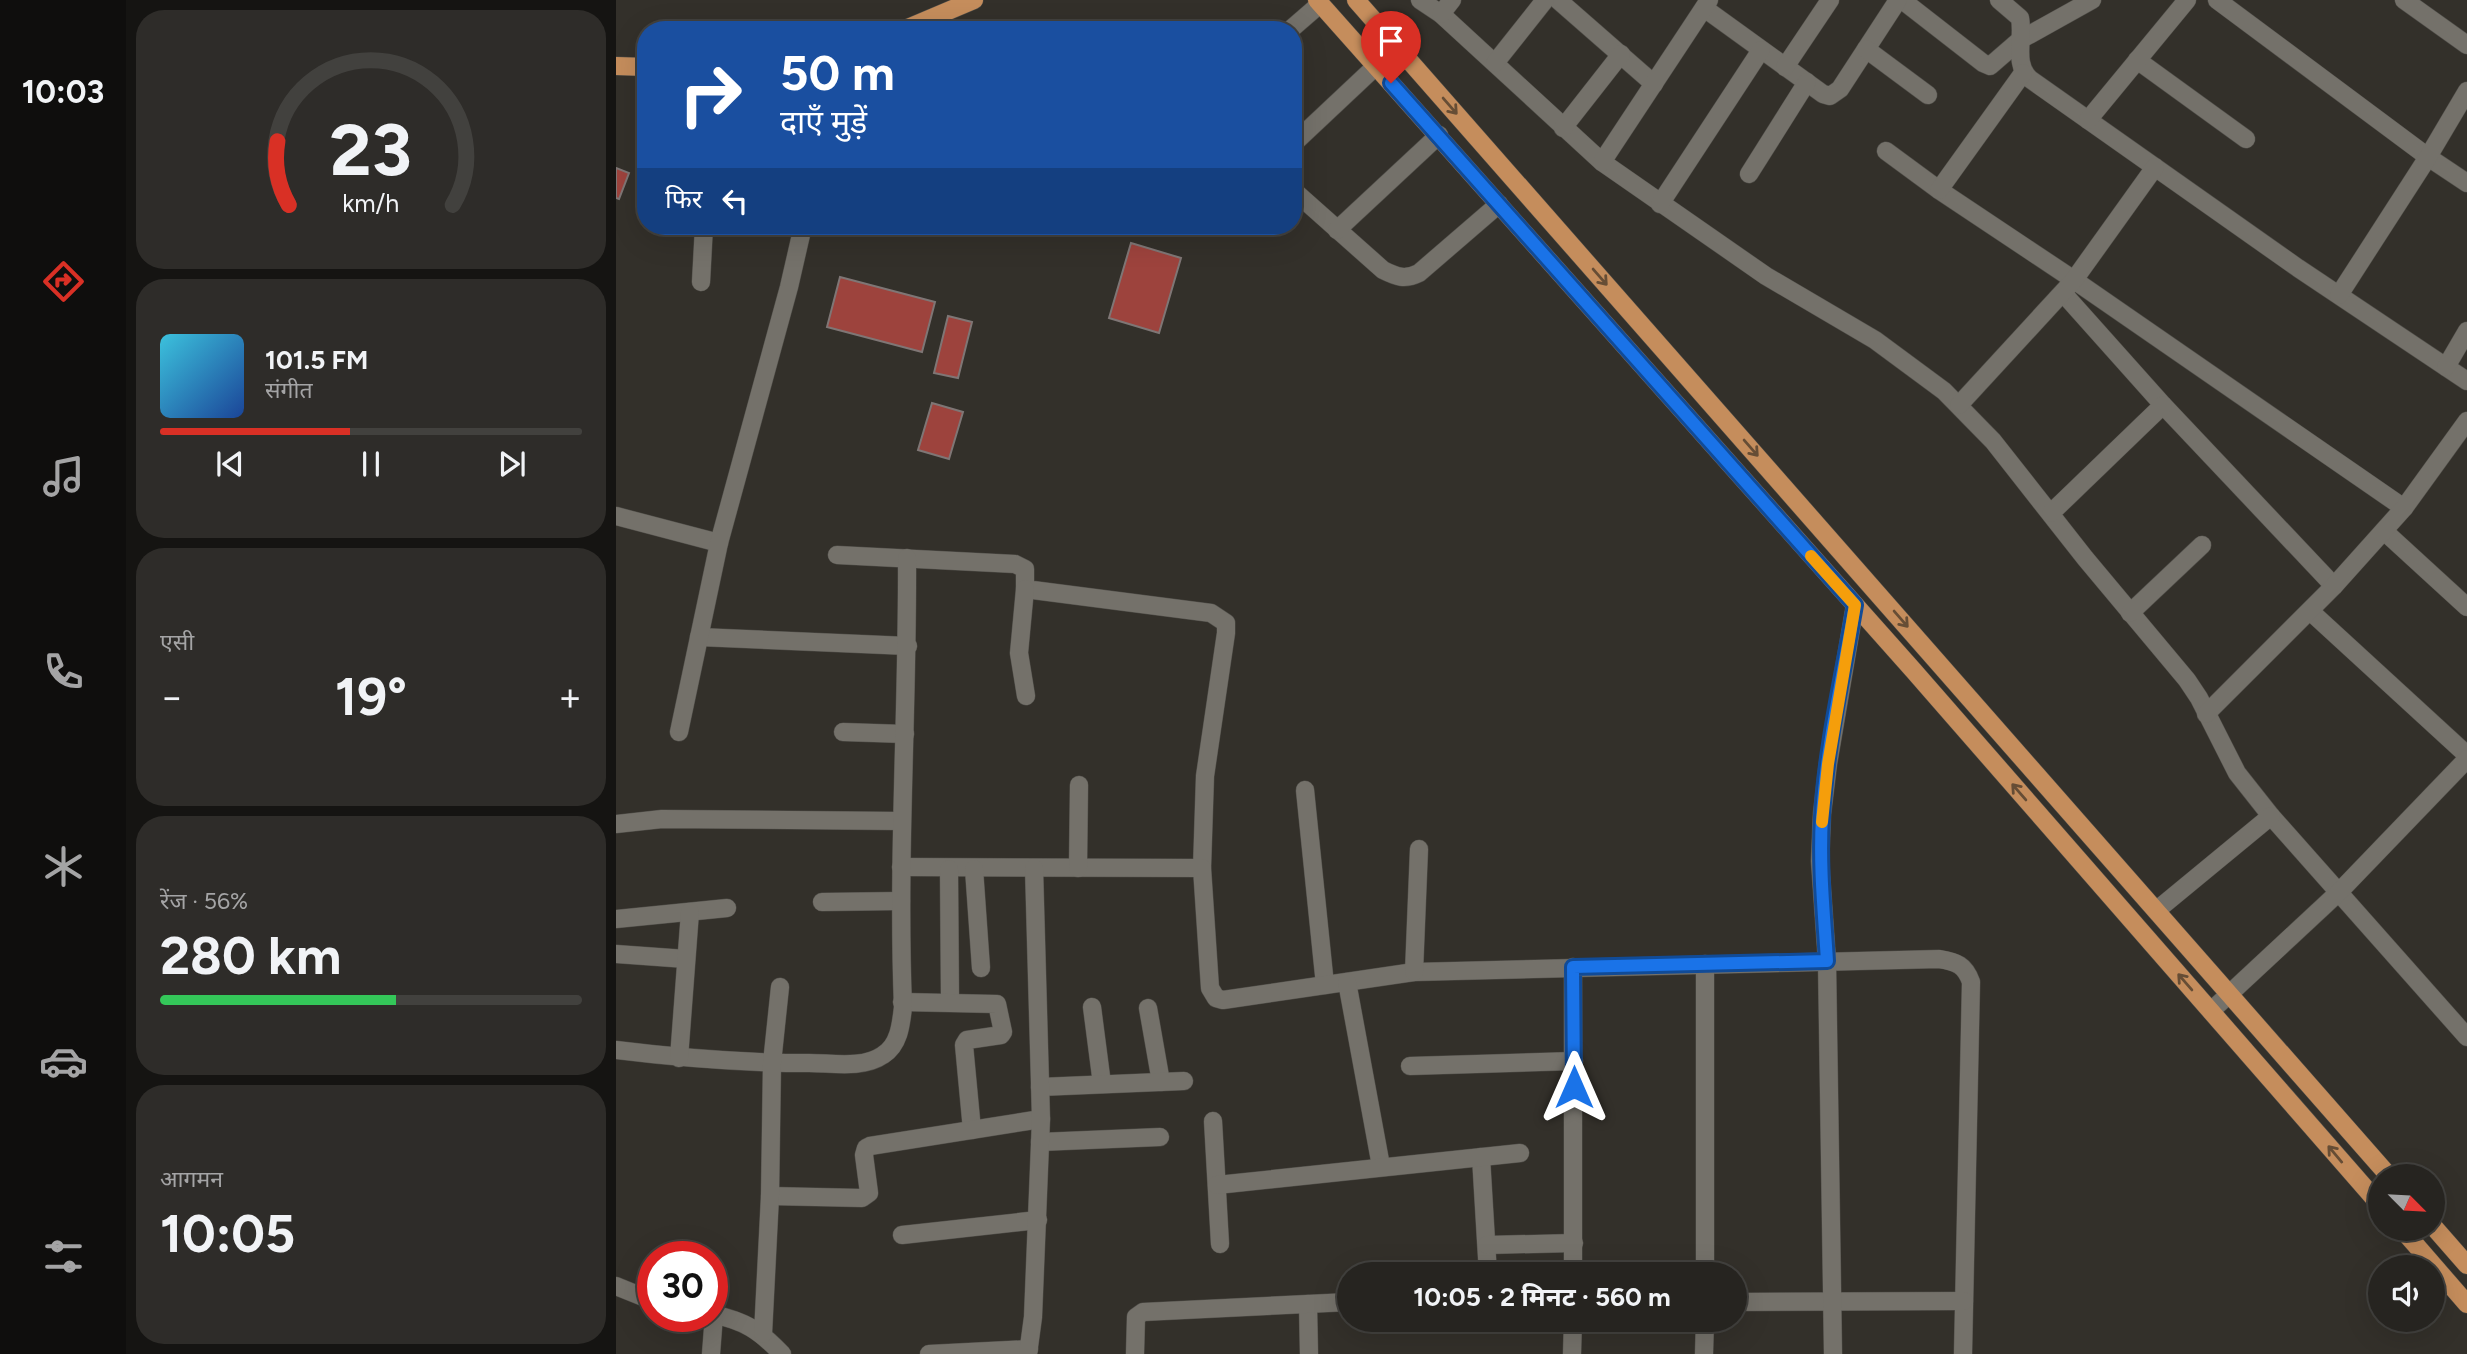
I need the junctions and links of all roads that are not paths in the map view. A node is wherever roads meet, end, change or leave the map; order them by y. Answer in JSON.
{"nodes":[{"id":1,"x":974,"y":0,"type":"edge"},
{"id":2,"x":1356,"y":0,"type":"edge"},
{"id":3,"x":1420,"y":0,"type":"edge"},
{"id":4,"x":1545,"y":0,"type":"edge"},
{"id":5,"x":1558,"y":0,"type":"edge"},
{"id":6,"x":1900,"y":0,"type":"edge"},
{"id":7,"x":1999,"y":0,"type":"edge"},
{"id":8,"x":2092,"y":0,"type":"edge"},
{"id":9,"x":2187,"y":0,"type":"edge"},
{"id":10,"x":2217,"y":0,"type":"edge"},
{"id":11,"x":2404,"y":0,"type":"edge"},
{"id":12,"x":1825,"y":1,"type":"edge"},
{"id":13,"x":1318,"y":2,"type":"edge"},
{"id":14,"x":1707,"y":4,"type":"edge"},
{"id":15,"x":1446,"y":7,"type":"edge"},
{"id":16,"x":924,"y":21,"type":"edge"},
{"id":17,"x":1299,"y":21,"type":"edge"},
{"id":18,"x":2020,"y":40,"type":"junction"},
{"id":19,"x":2467,"y":45,"type":"edge"},
{"id":20,"x":1866,"y":49,"type":"junction"},
{"id":21,"x":1761,"y":50,"type":"junction"},
{"id":22,"x":1620,"y":54,"type":"junction"},
{"id":23,"x":2137,"y":60,"type":"junction"},
{"id":24,"x":1494,"y":63,"type":"junction"},
{"id":25,"x":616,"y":66,"type":"edge"},
{"id":26,"x":1376,"y":66,"type":"junction"},
{"id":27,"x":637,"y":67,"type":"edge"},
{"id":28,"x":1785,"y":67,"type":"junction"},
{"id":29,"x":2023,"y":73,"type":"junction"},
{"id":30,"x":1807,"y":82,"type":"junction"},
{"id":31,"x":1654,"y":84,"type":"junction"},
{"id":32,"x":2467,"y":91,"type":"edge"},
{"id":33,"x":1928,"y":95,"type":"dead end"},
{"id":34,"x":2088,"y":120,"type":"junction"},
{"id":35,"x":1563,"y":128,"type":"junction"},
{"id":36,"x":1438,"y":135,"type":"junction"},
{"id":37,"x":1302,"y":136,"type":"edge"},
{"id":38,"x":2246,"y":139,"type":"dead end"},
{"id":39,"x":1886,"y":152,"type":"dead end"},
{"id":40,"x":2428,"y":157,"type":"junction"},
{"id":41,"x":1602,"y":162,"type":"junction"},
{"id":42,"x":2155,"y":167,"type":"junction"},
{"id":43,"x":1749,"y":174,"type":"dead end"},
{"id":44,"x":2467,"y":183,"type":"edge"},
{"id":45,"x":1939,"y":190,"type":"junction"},
{"id":46,"x":1302,"y":198,"type":"edge"},
{"id":47,"x":1499,"y":204,"type":"junction"},
{"id":48,"x":1660,"y":204,"type":"junction"},
{"id":49,"x":1337,"y":230,"type":"junction"},
{"id":50,"x":704,"y":235,"type":"edge"},
{"id":51,"x":801,"y":235,"type":"edge"},
{"id":52,"x":701,"y":282,"type":"dead end"},
{"id":53,"x":2068,"y":286,"type":"junction"},
{"id":54,"x":2339,"y":295,"type":"junction"},
{"id":55,"x":2467,"y":331,"type":"edge"},
{"id":56,"x":2446,"y":367,"type":"junction"},
{"id":57,"x":2467,"y":381,"type":"edge"},
{"id":58,"x":1959,"y":405,"type":"junction"},
{"id":59,"x":2164,"y":405,"type":"junction"},
{"id":60,"x":2467,"y":421,"type":"edge"},
{"id":61,"x":2404,"y":508,"type":"junction"},
{"id":62,"x":2051,"y":513,"type":"junction"},
{"id":63,"x":616,"y":516,"type":"edge"},
{"id":64,"x":2384,"y":531,"type":"junction"},
{"id":65,"x":719,"y":543,"type":"junction"},
{"id":66,"x":2203,"y":545,"type":"dead end"},
{"id":67,"x":837,"y":555,"type":"dead end"},
{"id":68,"x":907,"y":558,"type":"junction"},
{"id":69,"x":1854,"y":565,"type":"junction"},
{"id":70,"x":1835,"y":582,"type":"junction"},
{"id":71,"x":2334,"y":586,"type":"junction"},
{"id":72,"x":1025,"y":589,"type":"junction"},
{"id":73,"x":1855,"y":605,"type":"junction"},
{"id":74,"x":2467,"y":607,"type":"edge"},
{"id":75,"x":2310,"y":611,"type":"junction"},
{"id":76,"x":2130,"y":612,"type":"junction"},
{"id":77,"x":699,"y":638,"type":"junction"},
{"id":78,"x":908,"y":646,"type":"junction"},
{"id":79,"x":1026,"y":696,"type":"dead end"},
{"id":80,"x":2206,"y":714,"type":"junction"},
{"id":81,"x":679,"y":732,"type":"dead end"},
{"id":82,"x":843,"y":733,"type":"dead end"},
{"id":83,"x":905,"y":734,"type":"junction"},
{"id":84,"x":2467,"y":757,"type":"edge"},
{"id":85,"x":1079,"y":785,"type":"dead end"},
{"id":86,"x":1305,"y":790,"type":"dead end"},
{"id":87,"x":2061,"y":801,"type":"junction"},
{"id":88,"x":2271,"y":816,"type":"junction"},
{"id":89,"x":2042,"y":818,"type":"junction"},
{"id":90,"x":901,"y":821,"type":"junction"},
{"id":91,"x":616,"y":824,"type":"edge"},
{"id":92,"x":1419,"y":849,"type":"dead end"},
{"id":93,"x":901,"y":867,"type":"junction"},
{"id":94,"x":1202,"y":868,"type":"junction"},
{"id":95,"x":948,"y":869,"type":"junction"},
{"id":96,"x":974,"y":869,"type":"junction"},
{"id":97,"x":1034,"y":869,"type":"junction"},
{"id":98,"x":1078,"y":869,"type":"junction"},
{"id":99,"x":2340,"y":891,"type":"junction"},
{"id":100,"x":901,"y":901,"type":"junction"},
{"id":101,"x":821,"y":902,"type":"dead end"},
{"id":102,"x":727,"y":908,"type":"dead end"},
{"id":103,"x":2157,"y":911,"type":"junction"},
{"id":104,"x":690,"y":912,"type":"junction"},
{"id":105,"x":616,"y":919,"type":"edge"},
{"id":106,"x":616,"y":954,"type":"edge"},
{"id":107,"x":686,"y":959,"type":"junction"},
{"id":108,"x":1827,"y":961,"type":"junction"},
{"id":109,"x":1706,"y":964,"type":"junction"},
{"id":110,"x":1573,"y":967,"type":"junction"},
{"id":111,"x":981,"y":968,"type":"dead end"},
{"id":112,"x":1414,"y":972,"type":"junction"},
{"id":113,"x":1347,"y":982,"type":"junction"},
{"id":114,"x":1325,"y":985,"type":"junction"},
{"id":115,"x":780,"y":986,"type":"dead end"},
{"id":116,"x":2230,"y":995,"type":"junction"},
{"id":117,"x":902,"y":1002,"type":"junction"},
{"id":118,"x":950,"y":1002,"type":"junction"},
{"id":119,"x":1092,"y":1007,"type":"dead end"},
{"id":120,"x":1148,"y":1008,"type":"dead end"},
{"id":121,"x":2211,"y":1011,"type":"junction"},
{"id":122,"x":2467,"y":1037,"type":"edge"},
{"id":123,"x":616,"y":1050,"type":"edge"},
{"id":124,"x":679,"y":1058,"type":"junction"},
{"id":125,"x":1574,"y":1061,"type":"junction"},
{"id":126,"x":772,"y":1063,"type":"junction"},
{"id":127,"x":1410,"y":1066,"type":"dead end"},
{"id":128,"x":1184,"y":1081,"type":"dead end"},
{"id":129,"x":1161,"y":1082,"type":"junction"},
{"id":130,"x":1102,"y":1084,"type":"junction"},
{"id":131,"x":1040,"y":1087,"type":"junction"},
{"id":132,"x":1041,"y":1119,"type":"junction"},
{"id":133,"x":1213,"y":1121,"type":"dead end"},
{"id":134,"x":972,"y":1130,"type":"junction"},
{"id":135,"x":1160,"y":1137,"type":"dead end"},
{"id":136,"x":1040,"y":1142,"type":"junction"},
{"id":137,"x":1520,"y":1153,"type":"dead end"},
{"id":138,"x":1481,"y":1157,"type":"junction"},
{"id":139,"x":2379,"y":1164,"type":"edge"},
{"id":140,"x":1381,"y":1166,"type":"junction"},
{"id":141,"x":2368,"y":1181,"type":"edge"},
{"id":142,"x":2363,"y":1184,"type":"junction"},
{"id":143,"x":1217,"y":1185,"type":"junction"},
{"id":144,"x":2368,"y":1190,"type":"edge"},
{"id":145,"x":770,"y":1196,"type":"junction"},
{"id":146,"x":1038,"y":1220,"type":"junction"},
{"id":147,"x":902,"y":1235,"type":"dead end"},
{"id":148,"x":2445,"y":1240,"type":"edge"},
{"id":149,"x":2411,"y":1241,"type":"edge"},
{"id":150,"x":1574,"y":1243,"type":"junction"},
{"id":151,"x":1220,"y":1244,"type":"dead end"},
{"id":152,"x":1487,"y":1245,"type":"junction"},
{"id":153,"x":1488,"y":1262,"type":"edge"},
{"id":154,"x":1573,"y":1262,"type":"edge"},
{"id":155,"x":1705,"y":1262,"type":"edge"},
{"id":156,"x":2467,"y":1265,"type":"edge"},
{"id":157,"x":616,"y":1286,"type":"edge"},
{"id":158,"x":637,"y":1295,"type":"edge"},
{"id":159,"x":1833,"y":1301,"type":"junction"},
{"id":160,"x":1964,"y":1301,"type":"junction"},
{"id":161,"x":1747,"y":1302,"type":"edge"},
{"id":162,"x":1337,"y":1303,"type":"edge"},
{"id":163,"x":1308,"y":1304,"type":"junction"},
{"id":164,"x":2467,"y":1304,"type":"edge"},
{"id":165,"x":728,"y":1319,"type":"edge"},
{"id":166,"x":712,"y":1332,"type":"edge"},
{"id":167,"x":1573,"y":1332,"type":"edge"},
{"id":168,"x":1704,"y":1332,"type":"edge"},
{"id":169,"x":763,"y":1334,"type":"junction"},
{"id":170,"x":1028,"y":1351,"type":"edge"},
{"id":171,"x":711,"y":1354,"type":"edge"},
{"id":172,"x":782,"y":1354,"type":"edge"},
{"id":173,"x":929,"y":1354,"type":"edge"},
{"id":174,"x":1135,"y":1354,"type":"edge"},
{"id":175,"x":1309,"y":1354,"type":"edge"},
{"id":176,"x":1572,"y":1354,"type":"edge"},
{"id":177,"x":1704,"y":1354,"type":"edge"},
{"id":178,"x":1833,"y":1354,"type":"edge"},
{"id":179,"x":1963,"y":1354,"type":"edge"}],
"edges":[{"from":1,"to":16,"type":"main road"},
{"from":2,"to":69,"type":"main road","one_way":true},
{"from":3,"to":15,"type":"street"},
{"from":4,"to":24,"type":"street"},
{"from":5,"to":22,"type":"street"},
{"from":6,"to":18,"type":"street"},
{"from":6,"to":20,"type":"street"},
{"from":7,"to":18,"type":"street"},
{"from":8,"to":18,"type":"street"},
{"from":9,"to":23,"type":"street"},
{"from":10,"to":40,"type":"street"},
{"from":11,"to":19,"type":"street"},
{"from":12,"to":28,"type":"street"},
{"from":13,"to":17,"type":"street"},
{"from":13,"to":26,"type":"main road"},
{"from":14,"to":21,"type":"street"},
{"from":14,"to":31,"type":"street"},
{"from":15,"to":24,"type":"street"},
{"from":18,"to":29,"type":"street"},
{"from":20,"to":30,"type":"street"},
{"from":20,"to":33,"type":"street"},
{"from":21,"to":28,"type":"street"},
{"from":21,"to":48,"type":"street"},
{"from":22,"to":31,"type":"street"},
{"from":22,"to":35,"type":"street"},
{"from":23,"to":34,"type":"street"},
{"from":23,"to":38,"type":"street"},
{"from":24,"to":35,"type":"street"},
{"from":25,"to":27,"type":"main road"},
{"from":26,"to":36,"type":"main road"},
{"from":26,"to":37,"type":"street"},
{"from":28,"to":30,"type":"street"},
{"from":29,"to":34,"type":"street"},
{"from":29,"to":45,"type":"street"},
{"from":30,"to":43,"type":"street"},
{"from":31,"to":41,"type":"street"},
{"from":32,"to":40,"type":"street"},
{"from":34,"to":42,"type":"street"},
{"from":35,"to":41,"type":"street"},
{"from":36,"to":47,"type":"main road"},
{"from":36,"to":49,"type":"street"},
{"from":39,"to":45,"type":"street"},
{"from":40,"to":44,"type":"street"},
{"from":40,"to":54,"type":"street"},
{"from":41,"to":48,"type":"street"},
{"from":42,"to":53,"type":"street"},
{"from":42,"to":54,"type":"street"},
{"from":45,"to":53,"type":"street"},
{"from":46,"to":49,"type":"street"},
{"from":47,"to":49,"type":"street"},
{"from":47,"to":70,"type":"main road"},
{"from":48,"to":58,"type":"street"},
{"from":50,"to":52,"type":"street"},
{"from":51,"to":65,"type":"street"},
{"from":53,"to":58,"type":"street"},
{"from":53,"to":59,"type":"street"},
{"from":53,"to":61,"type":"street"},
{"from":54,"to":56,"type":"street"},
{"from":55,"to":56,"type":"street"},
{"from":56,"to":57,"type":"street"},
{"from":58,"to":62,"type":"street"},
{"from":59,"to":62,"type":"street"},
{"from":59,"to":71,"type":"street"},
{"from":60,"to":61,"type":"street"},
{"from":61,"to":64,"type":"street"},
{"from":62,"to":76,"type":"street"},
{"from":63,"to":65,"type":"street"},
{"from":64,"to":71,"type":"street"},
{"from":64,"to":74,"type":"street"},
{"from":65,"to":77,"type":"street"},
{"from":66,"to":76,"type":"street"},
{"from":67,"to":68,"type":"street"},
{"from":68,"to":72,"type":"street"},
{"from":68,"to":78,"type":"street"},
{"from":69,"to":70,"type":"main road"},
{"from":69,"to":87,"type":"main road","one_way":true},
{"from":70,"to":73,"type":"main road"},
{"from":71,"to":75,"type":"street"},
{"from":72,"to":79,"type":"street"},
{"from":72,"to":94,"type":"street"},
{"from":89,"to":73,"type":"main road","one_way":true},
{"from":73,"to":108,"type":"street"},
{"from":75,"to":80,"type":"street"},
{"from":75,"to":84,"type":"street"},
{"from":76,"to":80,"type":"street"},
{"from":77,"to":78,"type":"street"},
{"from":77,"to":81,"type":"street"},
{"from":78,"to":83,"type":"street"},
{"from":80,"to":88,"type":"street"},
{"from":82,"to":83,"type":"street"},
{"from":83,"to":90,"type":"street"},
{"from":84,"to":99,"type":"street"},
{"from":85,"to":98,"type":"street"},
{"from":86,"to":114,"type":"street"},
{"from":87,"to":89,"type":"main road"},
{"from":87,"to":103,"type":"main road"},
{"from":88,"to":99,"type":"street"},
{"from":88,"to":103,"type":"street"},
{"from":121,"to":89,"type":"main road","one_way":true},
{"from":90,"to":91,"type":"street"},
{"from":90,"to":93,"type":"street"},
{"from":92,"to":112,"type":"street"},
{"from":93,"to":95,"type":"street"},
{"from":93,"to":100,"type":"street"},
{"from":94,"to":98,"type":"street"},
{"from":94,"to":114,"type":"street"},
{"from":95,"to":96,"type":"street"},
{"from":95,"to":118,"type":"street"},
{"from":96,"to":97,"type":"street"},
{"from":96,"to":111,"type":"street"},
{"from":97,"to":98,"type":"street"},
{"from":97,"to":131,"type":"street"},
{"from":99,"to":116,"type":"street"},
{"from":99,"to":122,"type":"street"},
{"from":100,"to":101,"type":"street"},
{"from":100,"to":117,"type":"street"},
{"from":102,"to":104,"type":"street"},
{"from":103,"to":116,"type":"main road"},
{"from":104,"to":105,"type":"street"},
{"from":104,"to":107,"type":"street"},
{"from":106,"to":107,"type":"street"},
{"from":107,"to":124,"type":"street"},
{"from":108,"to":109,"type":"street"},
{"from":108,"to":159,"type":"street"},
{"from":108,"to":160,"type":"street"},
{"from":109,"to":110,"type":"street"},
{"from":109,"to":155,"type":"street"},
{"from":110,"to":112,"type":"street"},
{"from":110,"to":125,"type":"street"},
{"from":112,"to":113,"type":"street"},
{"from":113,"to":114,"type":"street"},
{"from":113,"to":140,"type":"street"},
{"from":115,"to":126,"type":"street"},
{"from":116,"to":121,"type":"street"},
{"from":116,"to":139,"type":"main road"},
{"from":117,"to":118,"type":"street"},
{"from":117,"to":126,"type":"street"},
{"from":118,"to":134,"type":"street"},
{"from":119,"to":130,"type":"street"},
{"from":120,"to":129,"type":"street"},
{"from":142,"to":121,"type":"main road","one_way":true},
{"from":123,"to":124,"type":"street"},
{"from":124,"to":126,"type":"street"},
{"from":125,"to":127,"type":"street"},
{"from":125,"to":150,"type":"street"},
{"from":126,"to":145,"type":"street"},
{"from":128,"to":129,"type":"street"},
{"from":129,"to":130,"type":"street"},
{"from":130,"to":131,"type":"street"},
{"from":131,"to":132,"type":"street"},
{"from":132,"to":134,"type":"street"},
{"from":132,"to":136,"type":"street"},
{"from":133,"to":143,"type":"street"},
{"from":134,"to":145,"type":"street"},
{"from":135,"to":136,"type":"street"},
{"from":136,"to":146,"type":"street"},
{"from":137,"to":138,"type":"street"},
{"from":138,"to":140,"type":"street"},
{"from":138,"to":152,"type":"street"},
{"from":140,"to":143,"type":"street"},
{"from":141,"to":142,"type":"main road"},
{"from":142,"to":144,"type":"main road"},
{"from":143,"to":151,"type":"street"},
{"from":145,"to":169,"type":"street"},
{"from":146,"to":147,"type":"street"},
{"from":146,"to":170,"type":"street"},
{"from":148,"to":156,"type":"main road"},
{"from":149,"to":164,"type":"main road"},
{"from":150,"to":152,"type":"street"},
{"from":150,"to":154,"type":"street"},
{"from":152,"to":153,"type":"street"},
{"from":157,"to":158,"type":"street"},
{"from":159,"to":160,"type":"street"},
{"from":159,"to":161,"type":"street"},
{"from":159,"to":178,"type":"street"},
{"from":160,"to":179,"type":"street"},
{"from":162,"to":163,"type":"street"},
{"from":163,"to":174,"type":"street"},
{"from":163,"to":175,"type":"street"},
{"from":165,"to":169,"type":"street"},
{"from":166,"to":171,"type":"street"},
{"from":167,"to":176,"type":"street"},
{"from":168,"to":177,"type":"street"},
{"from":169,"to":172,"type":"street"},
{"from":170,"to":173,"type":"street"}]}
